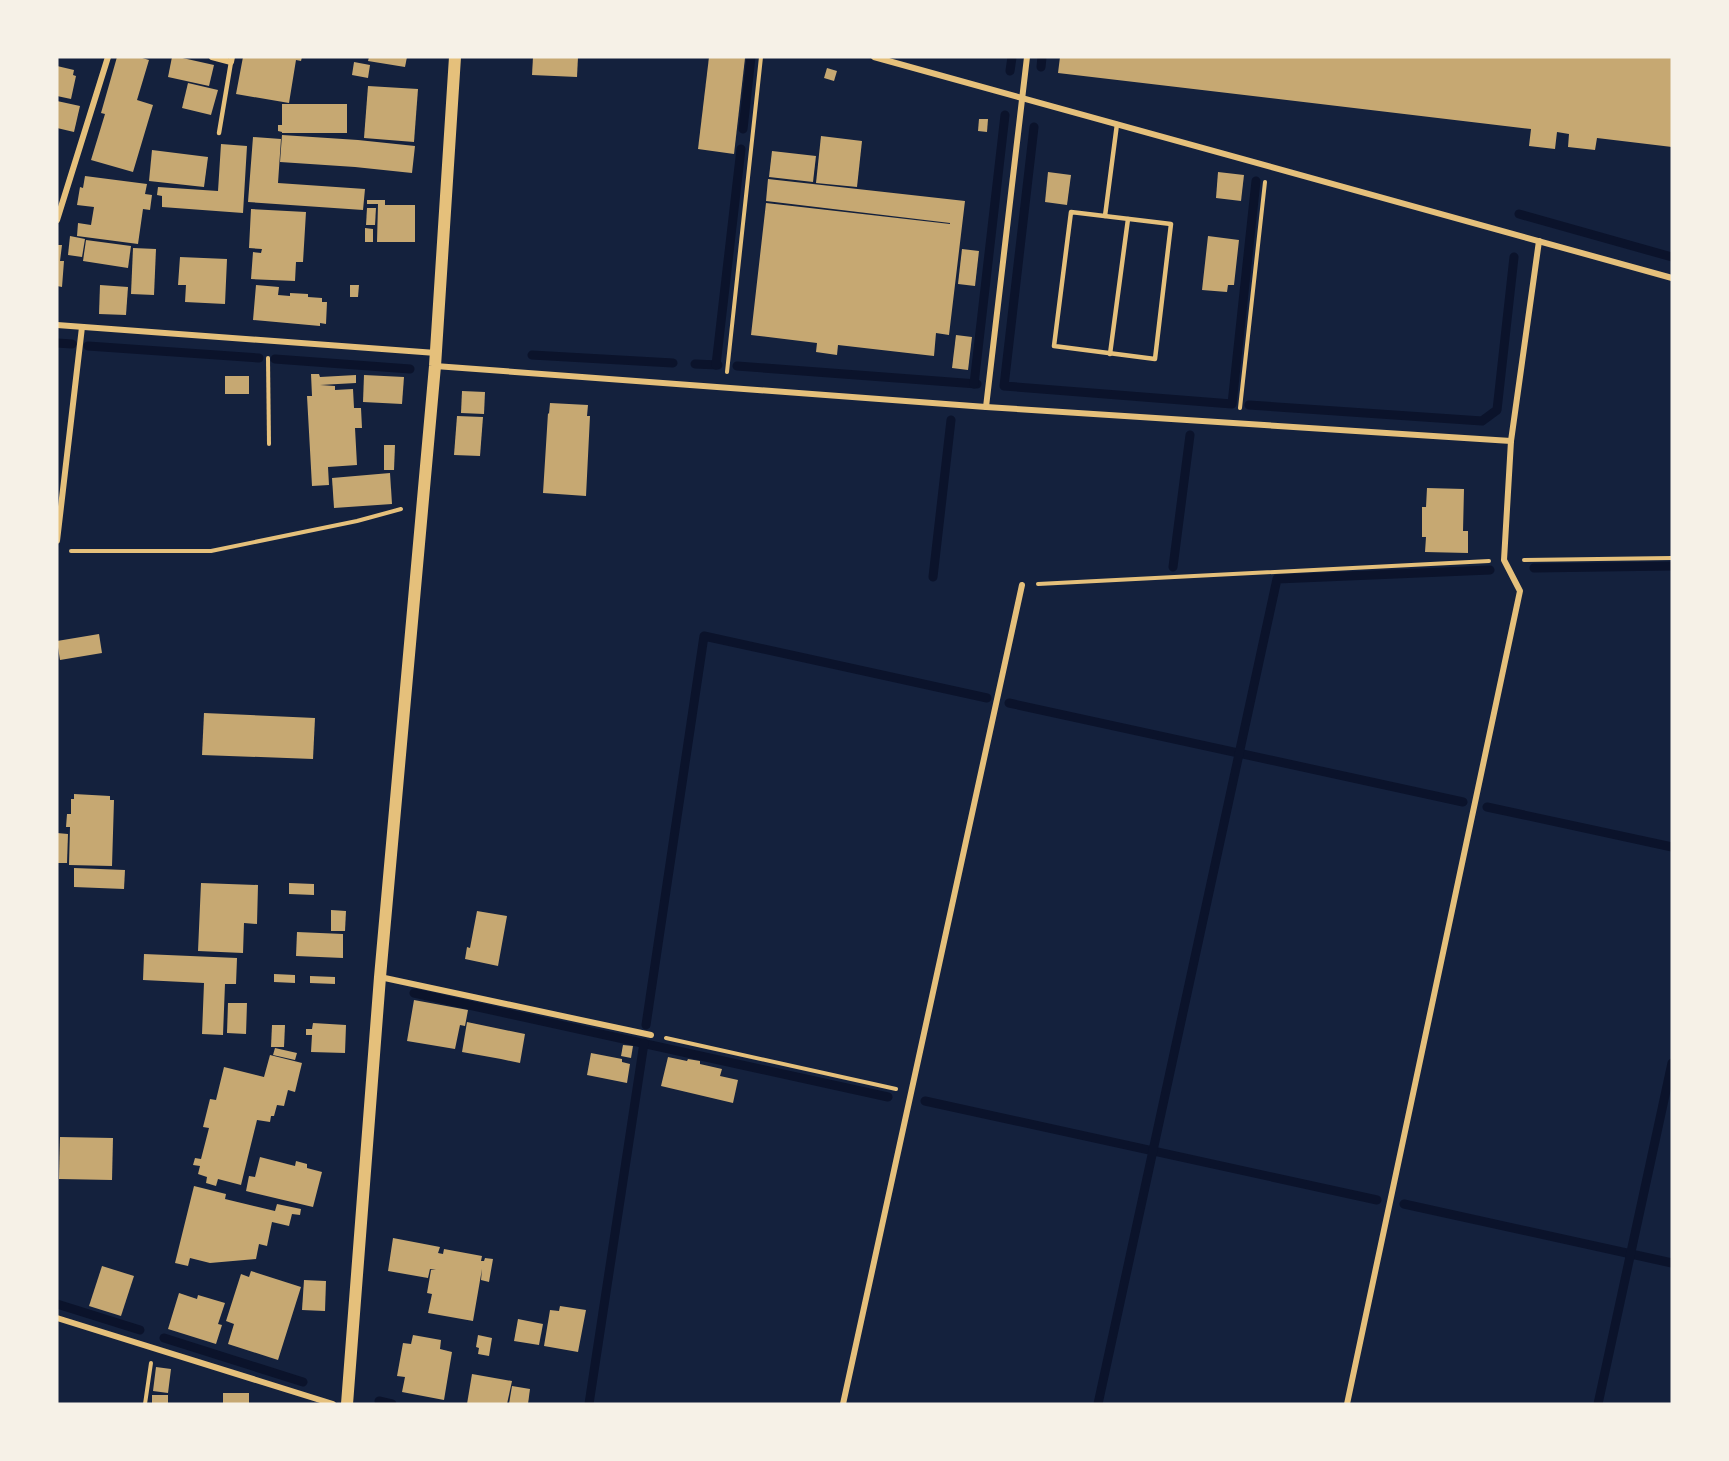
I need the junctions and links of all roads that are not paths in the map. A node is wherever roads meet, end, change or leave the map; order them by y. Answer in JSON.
{"nodes":[{"id":1,"x":108,"y":57,"type":"edge"},
{"id":2,"x":212,"y":57,"type":"edge"},
{"id":3,"x":455,"y":57,"type":"edge"},
{"id":4,"x":874,"y":57,"type":"edge"},
{"id":5,"x":1027,"y":57,"type":"edge"},
{"id":6,"x":232,"y":59,"type":"edge"},
{"id":7,"x":1022,"y":98,"type":"junction"},
{"id":8,"x":1117,"y":124,"type":"junction"},
{"id":9,"x":219,"y":133,"type":"dead end"},
{"id":10,"x":1105,"y":216,"type":"junction"},
{"id":11,"x":1128,"y":219,"type":"junction"},
{"id":12,"x":57,"y":220,"type":"edge"},
{"id":13,"x":1539,"y":241,"type":"junction"},
{"id":14,"x":1672,"y":278,"type":"edge"},
{"id":15,"x":57,"y":324,"type":"edge"},
{"id":16,"x":82,"y":327,"type":"junction"},
{"id":17,"x":1110,"y":354,"type":"junction"},
{"id":18,"x":435,"y":359,"type":"junction"},
{"id":19,"x":986,"y":407,"type":"junction"},
{"id":20,"x":1511,"y":441,"type":"junction"},
{"id":21,"x":57,"y":541,"type":"edge"},
{"id":22,"x":1023,"y":585,"type":"road end"},
{"id":23,"x":380,"y":977,"type":"junction"},
{"id":24,"x":651,"y":1035,"type":"road end"},
{"id":25,"x":57,"y":1318,"type":"edge"},
{"id":26,"x":333,"y":1404,"type":"edge"},
{"id":27,"x":347,"y":1404,"type":"edge"},
{"id":28,"x":843,"y":1404,"type":"edge"},
{"id":29,"x":1347,"y":1404,"type":"edge"}],
"edges":[{"from":1,"to":12,"type":"street"},
{"from":2,"to":6,"type":"street"},
{"from":3,"to":18,"type":"main road"},
{"from":4,"to":7,"type":"street"},
{"from":5,"to":7,"type":"street"},
{"from":6,"to":9,"type":"lane"},
{"from":7,"to":8,"type":"street"},
{"from":7,"to":19,"type":"street"},
{"from":8,"to":10,"type":"lane"},
{"from":8,"to":13,"type":"street"},
{"from":10,"to":11,"type":"lane"},
{"from":10,"to":17,"type":"lane"},
{"from":11,"to":17,"type":"lane"},
{"from":11,"to":17,"type":"lane"},
{"from":13,"to":14,"type":"street"},
{"from":13,"to":20,"type":"street"},
{"from":15,"to":16,"type":"street"},
{"from":16,"to":18,"type":"street"},
{"from":16,"to":21,"type":"street"},
{"from":18,"to":19,"type":"street"},
{"from":18,"to":23,"type":"main road"},
{"from":19,"to":20,"type":"street"},
{"from":20,"to":29,"type":"street"},
{"from":22,"to":28,"type":"street"},
{"from":23,"to":24,"type":"street"},
{"from":23,"to":27,"type":"main road"},
{"from":25,"to":26,"type":"street"}]}
